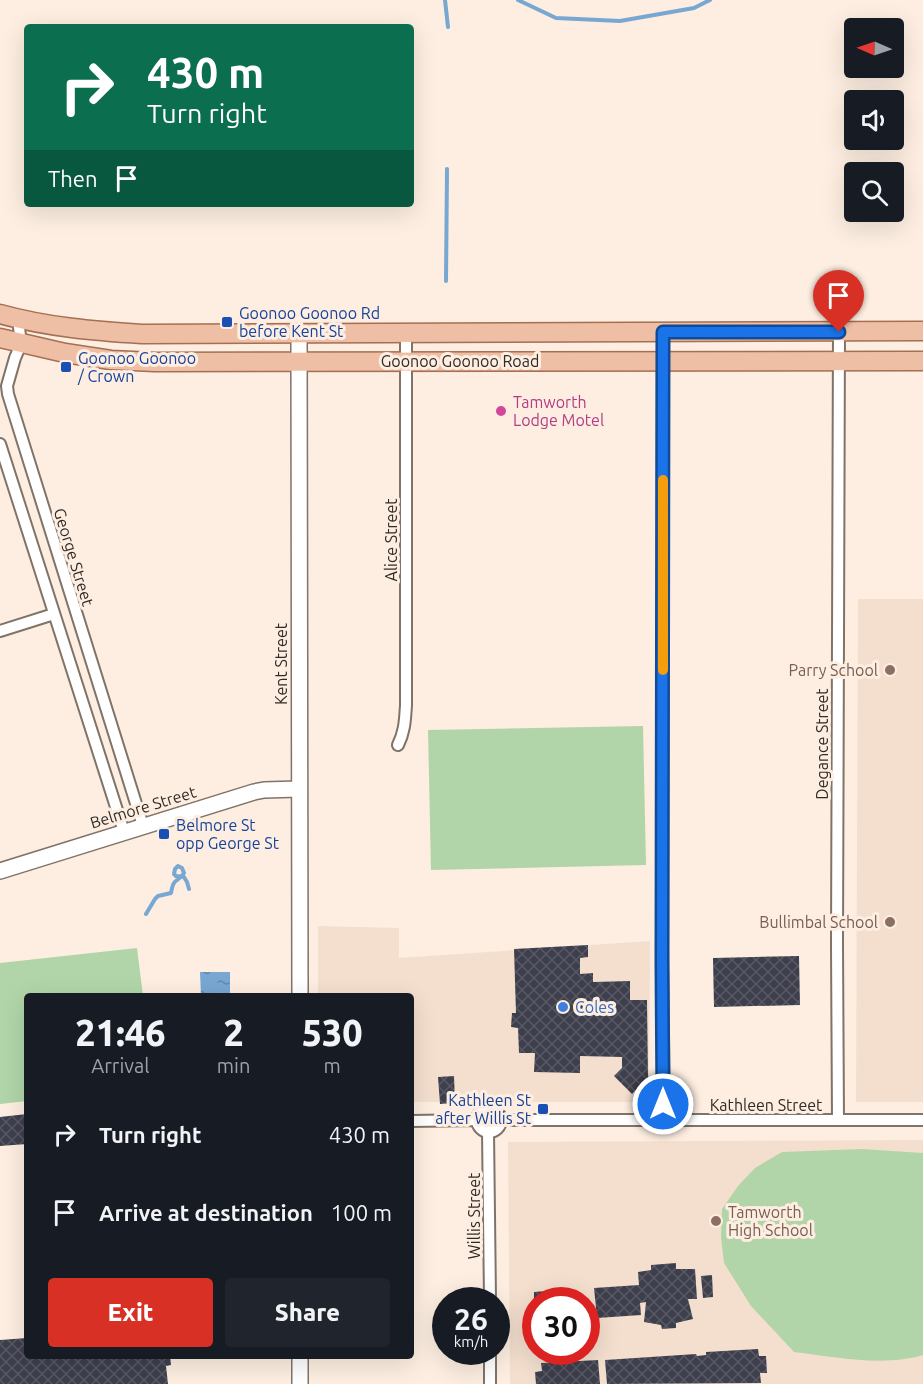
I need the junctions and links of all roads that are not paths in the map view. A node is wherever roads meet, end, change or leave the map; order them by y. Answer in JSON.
{"nodes":[{"id":1,"x":0,"y":315,"type":"edge"},
{"id":2,"x":18,"y":319,"type":"junction"},
{"id":3,"x":923,"y":331,"type":"edge"},
{"id":4,"x":663,"y":332,"type":"junction"},
{"id":5,"x":839,"y":332,"type":"junction"},
{"id":6,"x":299,"y":333,"type":"junction"},
{"id":7,"x":406,"y":333,"type":"junction"},
{"id":8,"x":0,"y":337,"type":"edge"},
{"id":9,"x":21,"y":344,"type":"junction"},
{"id":10,"x":923,"y":360,"type":"edge"},
{"id":11,"x":663,"y":361,"type":"junction"},
{"id":12,"x":838,"y":361,"type":"junction"},
{"id":13,"x":298,"y":362,"type":"junction"},
{"id":14,"x":406,"y":362,"type":"junction"},
{"id":15,"x":3,"y":386,"type":"edge"},
{"id":16,"x":0,"y":444,"type":"edge"},
{"id":17,"x":54,"y":614,"type":"junction"},
{"id":18,"x":0,"y":631,"type":"edge"},
{"id":19,"x":398,"y":745,"type":"dead end"},
{"id":20,"x":299,"y":789,"type":"junction"},
{"id":21,"x":143,"y":826,"type":"junction"},
{"id":22,"x":124,"y":832,"type":"junction"},
{"id":23,"x":0,"y":871,"type":"edge"},
{"id":24,"x":300,"y":993,"type":"edge"},
{"id":25,"x":478,"y":1120,"type":"junction"},
{"id":26,"x":501,"y":1120,"type":"junction"},
{"id":27,"x":664,"y":1120,"type":"junction"},
{"id":28,"x":838,"y":1120,"type":"junction"},
{"id":29,"x":923,"y":1120,"type":"edge"},
{"id":30,"x":414,"y":1121,"type":"edge"},
{"id":31,"x":488,"y":1131,"type":"junction"},
{"id":32,"x":490,"y":1287,"type":"edge"},
{"id":33,"x":300,"y":1359,"type":"edge"},
{"id":34,"x":490,"y":1365,"type":"edge"},
{"id":35,"x":300,"y":1384,"type":"edge"},
{"id":36,"x":490,"y":1384,"type":"edge"}],
"edges":[{"from":1,"to":2,"type":"main road","name":"Goonoo Goonoo Road"},
{"from":2,"to":6,"type":"main road","name":"Goonoo Goonoo Road"},
{"from":2,"to":8,"type":"street"},
{"from":2,"to":9,"type":"street","name":"George Street"},
{"from":3,"to":5,"type":"main road","name":"Goonoo Goonoo Road"},
{"from":4,"to":5,"type":"main road","name":"Goonoo Goonoo Road"},
{"from":4,"to":7,"type":"main road","name":"Goonoo Goonoo Road"},
{"from":4,"to":11,"type":"street"},
{"from":5,"to":12,"type":"street","name":"Degance Street"},
{"from":6,"to":7,"type":"main road","name":"Goonoo Goonoo Road"},
{"from":6,"to":13,"type":"street","name":"Kent Street"},
{"from":7,"to":14,"type":"street","name":"Alice Street"},
{"from":8,"to":9,"type":"main road","name":"Goonoo Goonoo Road"},
{"from":9,"to":13,"type":"main road","name":"Goonoo Goonoo Road"},
{"from":9,"to":15,"type":"street","name":"George Street"},
{"from":10,"to":12,"type":"main road","name":"Goonoo Goonoo Road"},
{"from":11,"to":12,"type":"main road","name":"Goonoo Goonoo Road"},
{"from":11,"to":14,"type":"main road","name":"Goonoo Goonoo Road"},
{"from":11,"to":27,"type":"street"},
{"from":12,"to":28,"type":"street","name":"Degance Street"},
{"from":13,"to":14,"type":"main road","name":"Goonoo Goonoo Road"},
{"from":13,"to":20,"type":"street","name":"Kent Street"},
{"from":14,"to":19,"type":"street","name":"Alice Street"},
{"from":15,"to":21,"type":"street","name":"George Street"},
{"from":16,"to":17,"type":"street"},
{"from":17,"to":18,"type":"street"},
{"from":17,"to":22,"type":"street"},
{"from":20,"to":21,"type":"street","name":"Belmore Street"},
{"from":20,"to":24,"type":"street","name":"Kent Street"},
{"from":21,"to":22,"type":"street","name":"Belmore Street"},
{"from":22,"to":23,"type":"street","name":"Belmore Street"},
{"from":25,"to":26,"type":"street"},
{"from":25,"to":30,"type":"street"},
{"from":25,"to":31,"type":"street"},
{"from":26,"to":27,"type":"street","name":"Kathleen Street"},
{"from":26,"to":31,"type":"street"},
{"from":27,"to":28,"type":"street","name":"Kathleen Street"},
{"from":28,"to":29,"type":"street","name":"Kathleen Street"},
{"from":31,"to":32,"type":"street","name":"Willis Street"},
{"from":33,"to":35,"type":"street"},
{"from":34,"to":36,"type":"street"}]}
